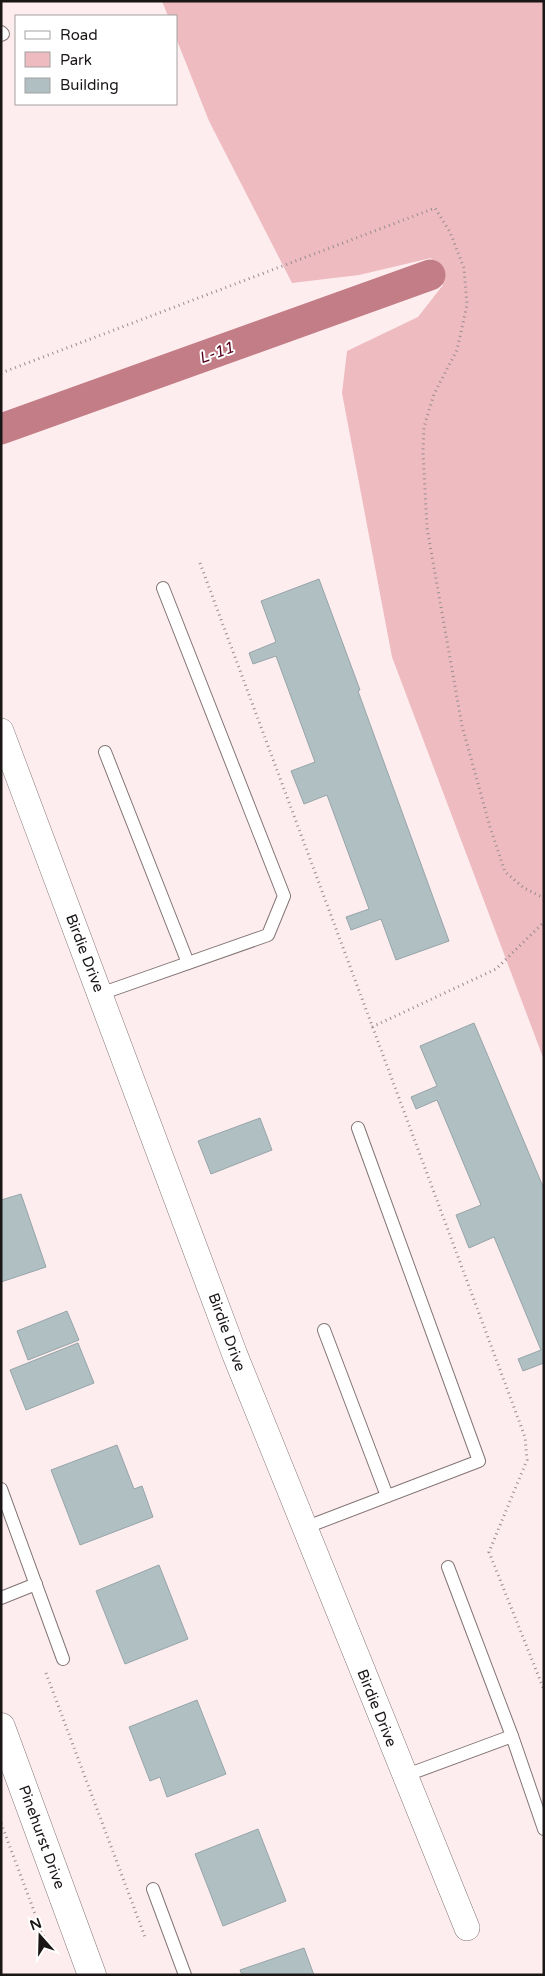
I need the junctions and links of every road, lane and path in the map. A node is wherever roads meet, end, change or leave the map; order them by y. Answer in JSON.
{"nodes":[{"id":1,"x":1,"y":373,"type":"edge"},
{"id":2,"x":200,"y":563,"type":"dead end"},
{"id":3,"x":163,"y":588,"type":"dead end"},
{"id":4,"x":1,"y":731,"type":"edge"},
{"id":5,"x":105,"y":752,"type":"dead end"},
{"id":6,"x":544,"y":898,"type":"edge"},
{"id":7,"x":544,"y":922,"type":"edge"},
{"id":8,"x":188,"y":963,"type":"junction"},
{"id":9,"x":100,"y":994,"type":"junction"},
{"id":10,"x":372,"y":1027,"type":"junction"},
{"id":11,"x":358,"y":1128,"type":"dead end"},
{"id":12,"x":324,"y":1330,"type":"dead end"},
{"id":13,"x":1,"y":1489,"type":"edge"},
{"id":14,"x":387,"y":1496,"type":"junction"},
{"id":15,"x":304,"y":1528,"type":"junction"},
{"id":16,"x":448,"y":1567,"type":"dead end"},
{"id":17,"x":36,"y":1584,"type":"junction"},
{"id":18,"x":1,"y":1598,"type":"edge"},
{"id":19,"x":63,"y":1659,"type":"dead end"},
{"id":20,"x":44,"y":1667,"type":"dead end"},
{"id":21,"x":544,"y":1690,"type":"edge"},
{"id":22,"x":1,"y":1727,"type":"edge"},
{"id":23,"x":512,"y":1736,"type":"junction"},
{"id":24,"x":404,"y":1776,"type":"junction"},
{"id":25,"x":1,"y":1823,"type":"edge"},
{"id":26,"x":544,"y":1829,"type":"edge"},
{"id":27,"x":153,"y":1889,"type":"dead end"},
{"id":28,"x":466,"y":1928,"type":"dead end"},
{"id":29,"x":145,"y":1938,"type":"dead end"},
{"id":30,"x":51,"y":1957,"type":"dead end"},
{"id":31,"x":183,"y":1974,"type":"edge"},
{"id":32,"x":92,"y":1975,"type":"edge"}],
"edges":[{"from":1,"to":6,"type":"path"},
{"from":2,"to":10,"type":"path"},
{"from":3,"to":8,"type":"lane"},
{"from":4,"to":9,"type":"street","name":"Birdie Drive"},
{"from":5,"to":8,"type":"lane"},
{"from":7,"to":10,"type":"path"},
{"from":8,"to":9,"type":"lane"},
{"from":9,"to":15,"type":"street","name":"Birdie Drive"},
{"from":10,"to":21,"type":"path"},
{"from":11,"to":14,"type":"lane"},
{"from":12,"to":14,"type":"lane"},
{"from":13,"to":17,"type":"lane"},
{"from":14,"to":15,"type":"lane"},
{"from":15,"to":24,"type":"street","name":"Birdie Drive"},
{"from":16,"to":23,"type":"lane"},
{"from":17,"to":18,"type":"lane"},
{"from":17,"to":19,"type":"lane"},
{"from":20,"to":29,"type":"path"},
{"from":22,"to":32,"type":"street","name":"Pinehurst Drive"},
{"from":23,"to":24,"type":"lane"},
{"from":23,"to":26,"type":"lane"},
{"from":24,"to":28,"type":"street","name":"Birdie Drive"},
{"from":25,"to":30,"type":"path"},
{"from":27,"to":31,"type":"lane"}]}
